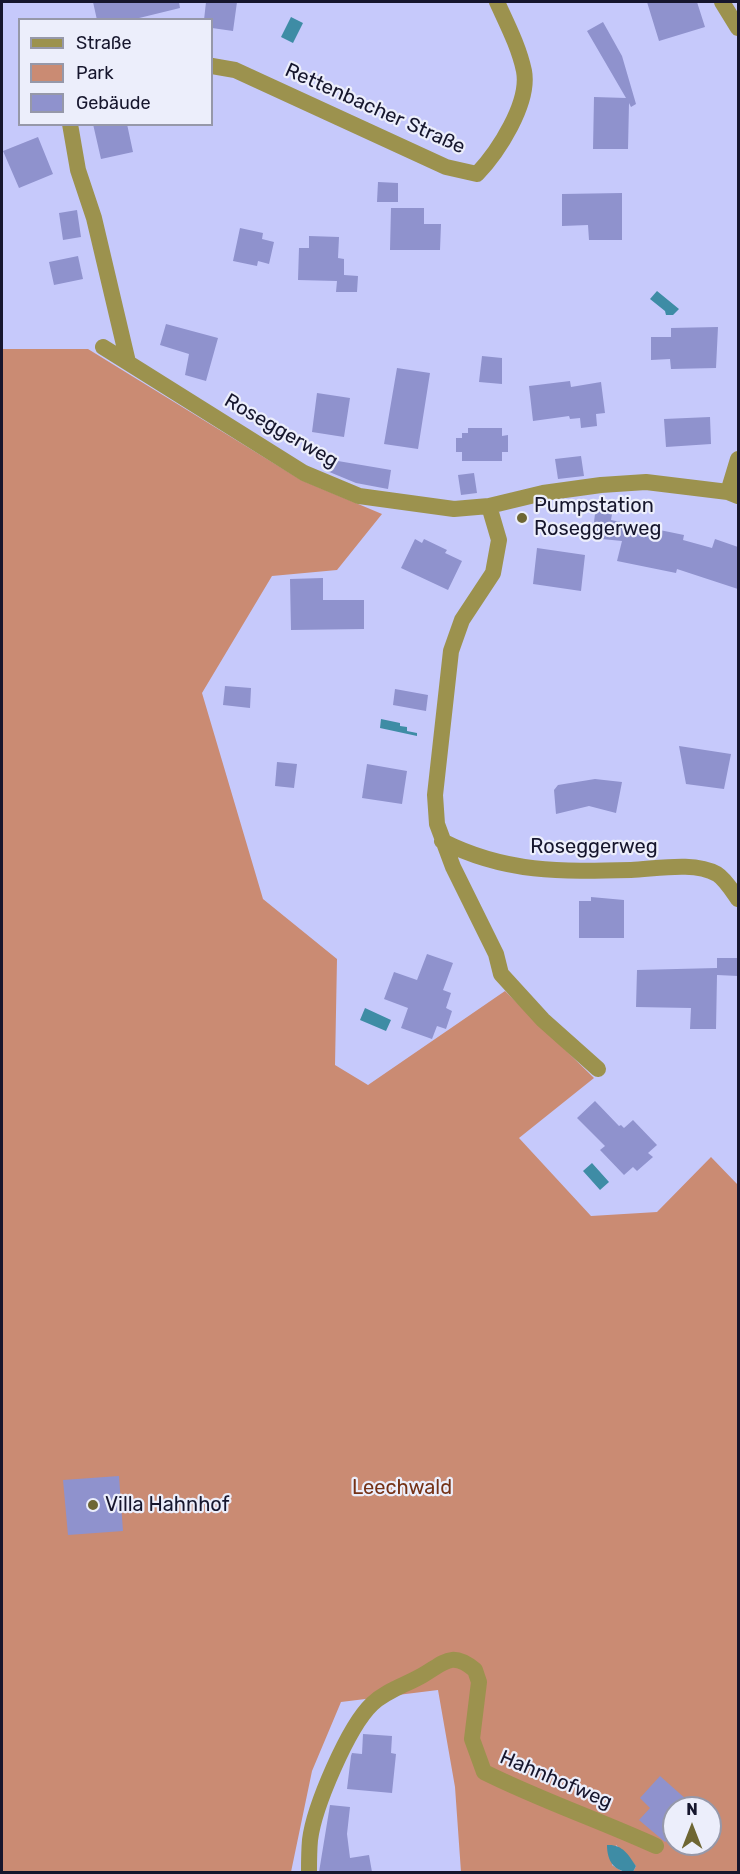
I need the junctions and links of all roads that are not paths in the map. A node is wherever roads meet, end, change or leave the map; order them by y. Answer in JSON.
{"nodes":[{"id":1,"x":498,"y":2,"type":"edge"},
{"id":2,"x":722,"y":2,"type":"edge"},
{"id":3,"x":738,"y":28,"type":"edge"},
{"id":4,"x":213,"y":66,"type":"edge"},
{"id":5,"x":70,"y":126,"type":"edge"},
{"id":6,"x":103,"y":347,"type":"dead end"},
{"id":7,"x":128,"y":362,"type":"junction"},
{"id":8,"x":738,"y":459,"type":"edge"},
{"id":9,"x":733,"y":494,"type":"edge"},
{"id":10,"x":489,"y":506,"type":"junction"},
{"id":11,"x":442,"y":841,"type":"junction"},
{"id":12,"x":738,"y":899,"type":"edge"},
{"id":13,"x":598,"y":1069,"type":"dead end"},
{"id":14,"x":656,"y":1846,"type":"dead end"},
{"id":15,"x":309,"y":1872,"type":"edge"}],
"edges":[{"from":1,"to":4,"type":"street","name":"Rettenbacher Straße"},
{"from":2,"to":3,"type":"street"},
{"from":5,"to":7,"type":"street"},
{"from":6,"to":7,"type":"street","name":"Roseggerweg"},
{"from":7,"to":10,"type":"street","name":"Roseggerweg"},
{"from":8,"to":9,"type":"street"},
{"from":9,"to":10,"type":"street","name":"Roseggerweg"},
{"from":10,"to":11,"type":"street"},
{"from":11,"to":12,"type":"street","name":"Roseggerweg"},
{"from":11,"to":13,"type":"street"},
{"from":14,"to":15,"type":"street","name":"Hahnhofweg"}]}
